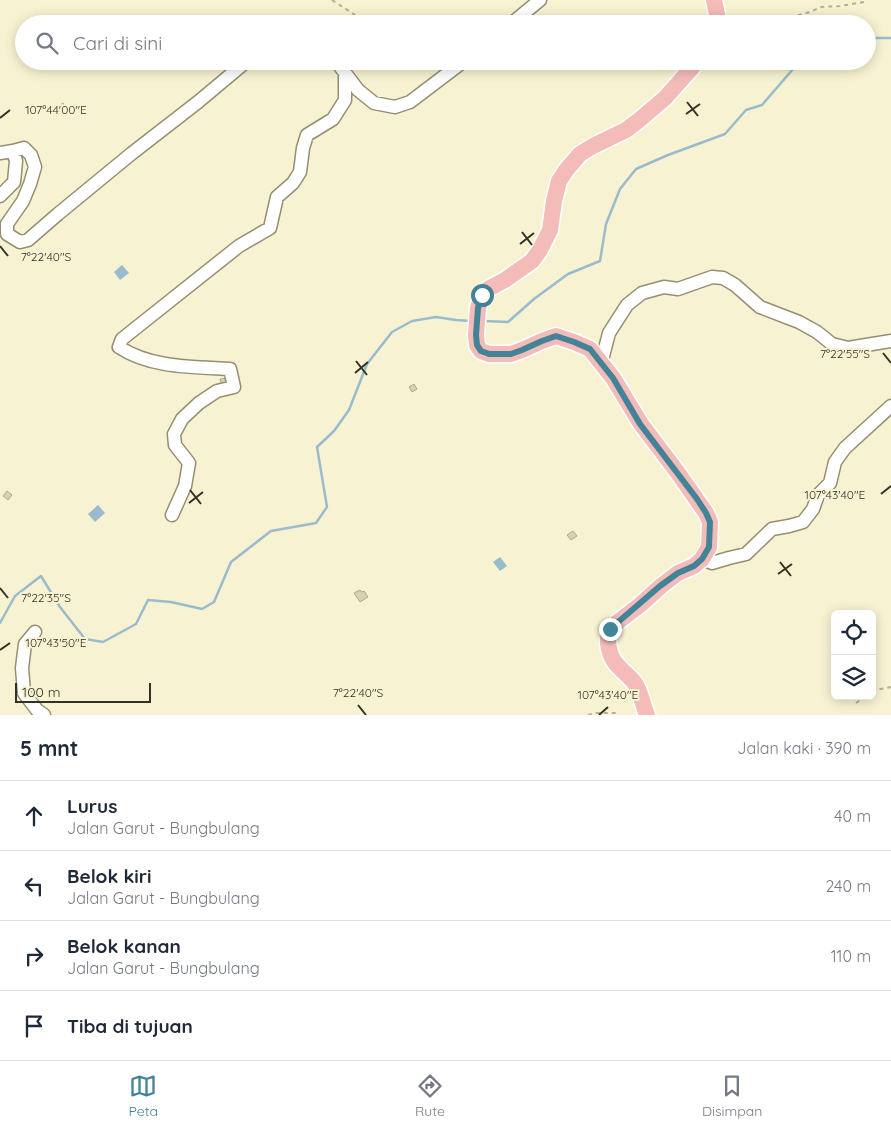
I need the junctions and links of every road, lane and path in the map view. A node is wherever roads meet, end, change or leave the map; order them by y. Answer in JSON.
{"nodes":[{"id":1,"x":332,"y":0,"type":"edge"},
{"id":2,"x":540,"y":0,"type":"edge"},
{"id":3,"x":714,"y":0,"type":"edge"},
{"id":4,"x":866,"y":0,"type":"edge"},
{"id":5,"x":355,"y":15,"type":"edge"},
{"id":6,"x":522,"y":15,"type":"edge"},
{"id":7,"x":717,"y":15,"type":"edge"},
{"id":8,"x":799,"y":15,"type":"edge"},
{"id":9,"x":236,"y":70,"type":"edge"},
{"id":10,"x":343,"y":70,"type":"edge"},
{"id":11,"x":452,"y":70,"type":"edge"},
{"id":12,"x":690,"y":70,"type":"edge"},
{"id":13,"x":345,"y":73,"type":"junction"},
{"id":14,"x":6,"y":152,"type":"edge"},
{"id":15,"x":0,"y":196,"type":"edge"},
{"id":16,"x":891,"y":341,"type":"edge"},
{"id":17,"x":601,"y":364,"type":"junction"},
{"id":18,"x":891,"y":406,"type":"edge"},
{"id":19,"x":172,"y":515,"type":"dead end"},
{"id":20,"x":702,"y":559,"type":"junction"},
{"id":21,"x":35,"y":632,"type":"dead end"},
{"id":22,"x":891,"y":687,"type":"edge"},
{"id":23,"x":876,"y":690,"type":"edge"},
{"id":24,"x":860,"y":700,"type":"edge"},
{"id":25,"x":856,"y":703,"type":"dead end"},
{"id":26,"x":44,"y":715,"type":"edge"},
{"id":27,"x":588,"y":715,"type":"edge"},
{"id":28,"x":617,"y":715,"type":"edge"},
{"id":29,"x":646,"y":715,"type":"edge"}],
"edges":[{"from":1,"to":5,"type":"path"},
{"from":2,"to":6,"type":"street"},
{"from":3,"to":7,"type":"main road"},
{"from":4,"to":8,"type":"path"},
{"from":9,"to":14,"type":"street"},
{"from":10,"to":13,"type":"street"},
{"from":11,"to":13,"type":"street"},
{"from":12,"to":17,"type":"main road"},
{"from":13,"to":19,"type":"street"},
{"from":14,"to":15,"type":"street"},
{"from":16,"to":17,"type":"street"},
{"from":17,"to":20,"type":"main road"},
{"from":18,"to":20,"type":"street"},
{"from":20,"to":29,"type":"main road"},
{"from":21,"to":26,"type":"street"},
{"from":22,"to":23,"type":"path"},
{"from":24,"to":25,"type":"path"},
{"from":27,"to":28,"type":"path"}]}
